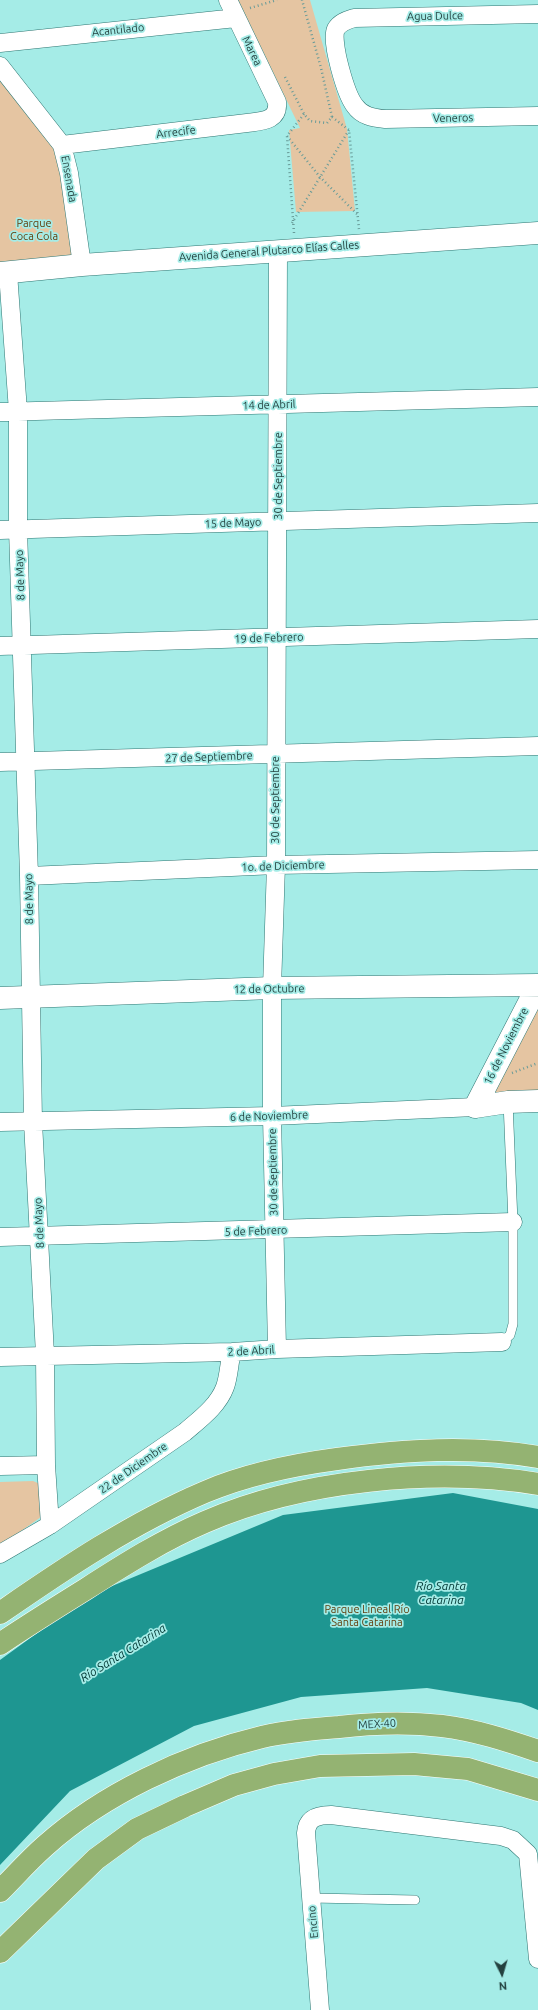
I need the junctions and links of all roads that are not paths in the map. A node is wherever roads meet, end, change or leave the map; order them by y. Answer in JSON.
{"nodes":[{"id":1,"x":228,"y":0,"type":"edge"},
{"id":2,"x":246,"y":13,"type":"junction"},
{"id":3,"x":538,"y":14,"type":"edge"},
{"id":4,"x":0,"y":43,"type":"edge"},
{"id":5,"x":0,"y":66,"type":"edge"},
{"id":6,"x":277,"y":102,"type":"joint"},
{"id":7,"x":538,"y":116,"type":"edge"},
{"id":8,"x":369,"y":118,"type":"joint"},
{"id":9,"x":62,"y":145,"type":"junction"},
{"id":10,"x":538,"y":233,"type":"edge"},
{"id":11,"x":287,"y":250,"type":"junction"},
{"id":12,"x":82,"y":265,"type":"junction"},
{"id":13,"x":4,"y":273,"type":"edge"},
{"id":14,"x":538,"y":397,"type":"edge"},
{"id":15,"x":278,"y":405,"type":"junction"},
{"id":16,"x":9,"y":412,"type":"edge"},
{"id":17,"x":538,"y":513,"type":"edge"},
{"id":18,"x":277,"y":521,"type":"junction"},
{"id":19,"x":18,"y":529,"type":"junction"},
{"id":20,"x":0,"y":530,"type":"edge"},
{"id":21,"x":538,"y":629,"type":"edge"},
{"id":22,"x":276,"y":638,"type":"junction"},
{"id":23,"x":22,"y":645,"type":"junction"},
{"id":24,"x":0,"y":646,"type":"edge"},
{"id":25,"x":538,"y":746,"type":"edge"},
{"id":26,"x":275,"y":755,"type":"junction"},
{"id":27,"x":25,"y":761,"type":"junction"},
{"id":28,"x":0,"y":762,"type":"edge"},
{"id":29,"x":538,"y":860,"type":"edge"},
{"id":30,"x":276,"y":865,"type":"junction"},
{"id":31,"x":29,"y":876,"type":"junction"},
{"id":32,"x":538,"y":985,"type":"edge"},
{"id":33,"x":272,"y":988,"type":"junction"},
{"id":34,"x":32,"y":997,"type":"junction"},
{"id":35,"x":0,"y":998,"type":"edge"},
{"id":36,"x":538,"y":1101,"type":"edge"},
{"id":37,"x":508,"y":1102,"type":"junction"},
{"id":38,"x":475,"y":1107,"type":"junction"},
{"id":39,"x":272,"y":1116,"type":"junction"},
{"id":40,"x":0,"y":1122,"type":"edge"},
{"id":41,"x":33,"y":1122,"type":"junction"},
{"id":42,"x":513,"y":1222,"type":"junction"},
{"id":43,"x":274,"y":1230,"type":"junction"},
{"id":44,"x":40,"y":1236,"type":"junction"},
{"id":45,"x":0,"y":1237,"type":"edge"},
{"id":46,"x":502,"y":1342,"type":"joint"},
{"id":47,"x":277,"y":1349,"type":"junction"},
{"id":48,"x":232,"y":1352,"type":"junction"},
{"id":49,"x":45,"y":1355,"type":"junction"},
{"id":50,"x":0,"y":1356,"type":"edge"},
{"id":51,"x":538,"y":1457,"type":"edge"},
{"id":52,"x":46,"y":1464,"type":"junction"},
{"id":53,"x":0,"y":1466,"type":"edge"},
{"id":54,"x":538,"y":1484,"type":"edge"},
{"id":55,"x":50,"y":1525,"type":"junction"},
{"id":56,"x":0,"y":1554,"type":"edge"},
{"id":57,"x":0,"y":1613,"type":"edge"},
{"id":58,"x":0,"y":1644,"type":"edge"},
{"id":59,"x":538,"y":1751,"type":"edge"},
{"id":60,"x":538,"y":1790,"type":"edge"},
{"id":61,"x":0,"y":1891,"type":"edge"},
{"id":62,"x":311,"y":1898,"type":"junction"},
{"id":63,"x":415,"y":1900,"type":"dead end"},
{"id":64,"x":0,"y":1952,"type":"edge"},
{"id":65,"x":538,"y":1959,"type":"edge"},
{"id":66,"x":320,"y":2010,"type":"edge"}],
"edges":[{"from":1,"to":2,"type":"street","name":"Marea"},
{"from":2,"to":4,"type":"street","name":"Acantilado"},
{"from":2,"to":6,"type":"street","name":"Marea"},
{"from":3,"to":8,"type":"street","name":"Agua Dulce"},
{"from":5,"to":9,"type":"street","name":"Ensenada"},
{"from":6,"to":9,"type":"street","name":"Arrecife"},
{"from":7,"to":8,"type":"street","name":"Veneros"},
{"from":9,"to":12,"type":"street","name":"Ensenada"},
{"from":10,"to":11,"type":"street","name":"Avenida General Plutarco Elías Calles"},
{"from":11,"to":12,"type":"street","name":"Avenida General Plutarco Elías Calles"},
{"from":11,"to":15,"type":"street","name":"30 de Septiembre"},
{"from":12,"to":13,"type":"street","name":"Avenida General Plutarco Elías Calles"},
{"from":13,"to":16,"type":"street","name":"8 de Mayo"},
{"from":14,"to":15,"type":"street","name":"14 de Abril"},
{"from":15,"to":16,"type":"street","name":"14 de Abril"},
{"from":15,"to":18,"type":"street","name":"30 de Septiembre"},
{"from":16,"to":19,"type":"street","name":"8 de Mayo"},
{"from":17,"to":18,"type":"street","name":"15 de Mayo"},
{"from":18,"to":19,"type":"street","name":"15 de Mayo"},
{"from":18,"to":22,"type":"street","name":"30 de Septiembre"},
{"from":19,"to":20,"type":"street","name":"15 de Mayo"},
{"from":19,"to":23,"type":"street","name":"8 de Mayo"},
{"from":21,"to":22,"type":"street","name":"19 de Febrero"},
{"from":22,"to":23,"type":"street","name":"19 de Febrero"},
{"from":22,"to":26,"type":"street","name":"30 de Septiembre"},
{"from":23,"to":24,"type":"street","name":"19 de Febrero"},
{"from":23,"to":27,"type":"street","name":"8 de Mayo"},
{"from":25,"to":26,"type":"street","name":"27 de Septiembre"},
{"from":26,"to":27,"type":"street","name":"27 de Septiembre"},
{"from":26,"to":30,"type":"street","name":"30 de Septiembre"},
{"from":27,"to":28,"type":"street","name":"27 de Septiembre"},
{"from":27,"to":31,"type":"street","name":"8 de Mayo"},
{"from":29,"to":30,"type":"street","name":"1o. de Diciembre"},
{"from":30,"to":31,"type":"street","name":"1o. de Diciembre"},
{"from":30,"to":33,"type":"street","name":"30 de Septiembre"},
{"from":31,"to":34,"type":"street","name":"8 de Mayo"},
{"from":32,"to":33,"type":"street","name":"12 de Octubre"},
{"from":32,"to":38,"type":"street","name":"16 de Noviembre"},
{"from":33,"to":34,"type":"street","name":"12 de Octubre"},
{"from":33,"to":39,"type":"street","name":"30 de Septiembre"},
{"from":34,"to":35,"type":"street","name":"12 de Octubre"},
{"from":34,"to":41,"type":"street","name":"8 de Mayo"},
{"from":36,"to":37,"type":"street","name":"6 de Noviembre"},
{"from":37,"to":38,"type":"street","name":"6 de Noviembre"},
{"from":37,"to":42,"type":"lane"},
{"from":38,"to":39,"type":"street","name":"6 de Noviembre"},
{"from":39,"to":41,"type":"street","name":"6 de Noviembre"},
{"from":39,"to":43,"type":"street","name":"30 de Septiembre"},
{"from":40,"to":41,"type":"street","name":"6 de Noviembre"},
{"from":41,"to":44,"type":"street","name":"8 de Mayo"},
{"from":42,"to":43,"type":"street","name":"5 de Febrero"},
{"from":42,"to":46,"type":"lane"},
{"from":43,"to":44,"type":"street","name":"5 de Febrero"},
{"from":43,"to":47,"type":"street","name":"30 de Septiembre"},
{"from":44,"to":45,"type":"street","name":"5 de Febrero"},
{"from":44,"to":49,"type":"street","name":"8 de Mayo"},
{"from":46,"to":47,"type":"street","name":"2 de Abril"},
{"from":47,"to":48,"type":"street","name":"2 de Abril"},
{"from":48,"to":49,"type":"street","name":"2 de Abril"},
{"from":48,"to":55,"type":"street","name":"22 de Diciembre"},
{"from":49,"to":50,"type":"street","name":"2 de Abril"},
{"from":49,"to":52,"type":"street","name":"8 de Mayo"},
{"from":51,"to":57,"type":"highway"},
{"from":52,"to":53,"type":"street"},
{"from":52,"to":55,"type":"street","name":"8 de Mayo"},
{"from":54,"to":58,"type":"highway"},
{"from":55,"to":56,"type":"street","name":"22 de Diciembre"},
{"from":59,"to":61,"type":"highway","name":"MEX-40"},
{"from":60,"to":64,"type":"highway"},
{"from":62,"to":63,"type":"lane"},
{"from":62,"to":65,"type":"street","name":"Encino"},
{"from":62,"to":66,"type":"street","name":"Encino"}]}
